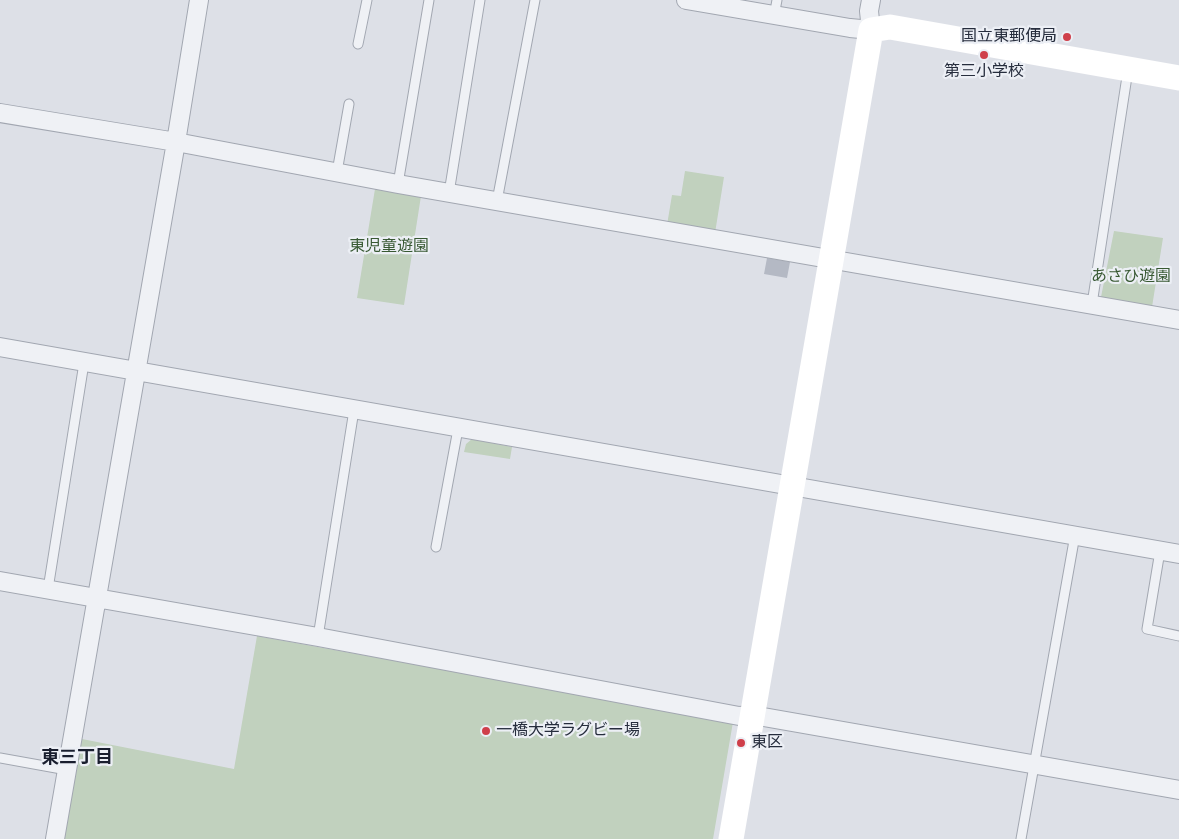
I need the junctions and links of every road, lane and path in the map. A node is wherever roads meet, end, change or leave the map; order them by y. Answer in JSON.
{"nodes":[{"id":1,"x":199,"y":0,"type":"edge"},
{"id":2,"x":367,"y":0,"type":"edge"},
{"id":3,"x":429,"y":0,"type":"edge"},
{"id":4,"x":480,"y":0,"type":"edge"},
{"id":5,"x":535,"y":0,"type":"edge"},
{"id":6,"x":687,"y":0,"type":"edge"},
{"id":7,"x":871,"y":0,"type":"edge"},
{"id":8,"x":776,"y":8,"type":"edge"},
{"id":9,"x":871,"y":30,"type":"junction"},
{"id":10,"x":358,"y":44,"type":"dead end"},
{"id":11,"x":1129,"y":69,"type":"junction"},
{"id":12,"x":1179,"y":78,"type":"edge"},
{"id":13,"x":349,"y":104,"type":"dead end"},
{"id":14,"x":0,"y":114,"type":"edge"},
{"id":15,"x":176,"y":142,"type":"junction"},
{"id":16,"x":337,"y":172,"type":"junction"},
{"id":17,"x":398,"y":184,"type":"junction"},
{"id":18,"x":449,"y":193,"type":"junction"},
{"id":19,"x":498,"y":201,"type":"junction"},
{"id":20,"x":832,"y":259,"type":"junction"},
{"id":21,"x":1092,"y":304,"type":"junction"},
{"id":22,"x":1179,"y":320,"type":"edge"},
{"id":23,"x":0,"y":349,"type":"edge"},
{"id":24,"x":84,"y":363,"type":"junction"},
{"id":25,"x":136,"y":372,"type":"junction"},
{"id":26,"x":354,"y":410,"type":"junction"},
{"id":27,"x":458,"y":429,"type":"junction"},
{"id":28,"x":793,"y":486,"type":"junction"},
{"id":29,"x":1075,"y":535,"type":"junction"},
{"id":30,"x":436,"y":548,"type":"dead end"},
{"id":31,"x":1160,"y":551,"type":"junction"},
{"id":32,"x":1179,"y":554,"type":"edge"},
{"id":33,"x":0,"y":581,"type":"edge"},
{"id":34,"x":48,"y":589,"type":"junction"},
{"id":35,"x":97,"y":598,"type":"junction"},
{"id":36,"x":1179,"y":636,"type":"edge"},
{"id":37,"x":318,"y":637,"type":"junction"},
{"id":38,"x":752,"y":715,"type":"junction"},
{"id":39,"x":0,"y":758,"type":"edge"},
{"id":40,"x":1033,"y":765,"type":"junction"},
{"id":41,"x":67,"y":770,"type":"junction"},
{"id":42,"x":1179,"y":790,"type":"edge"},
{"id":43,"x":55,"y":839,"type":"edge"},
{"id":44,"x":731,"y":839,"type":"edge"},
{"id":45,"x":1021,"y":839,"type":"edge"}],
"edges":[{"from":1,"to":15,"type":"street"},
{"from":2,"to":10,"type":"lane"},
{"from":3,"to":17,"type":"lane"},
{"from":4,"to":18,"type":"lane"},
{"from":5,"to":19,"type":"lane"},
{"from":6,"to":8,"type":"street"},
{"from":7,"to":9,"type":"street"},
{"from":8,"to":9,"type":"street"},
{"from":9,"to":11,"type":"street"},
{"from":9,"to":20,"type":"street"},
{"from":11,"to":12,"type":"street"},
{"from":11,"to":21,"type":"lane"},
{"from":13,"to":16,"type":"lane"},
{"from":14,"to":15,"type":"street"},
{"from":15,"to":16,"type":"street"},
{"from":15,"to":25,"type":"street"},
{"from":16,"to":17,"type":"street"},
{"from":17,"to":18,"type":"street"},
{"from":18,"to":19,"type":"street"},
{"from":19,"to":20,"type":"street"},
{"from":20,"to":21,"type":"street"},
{"from":20,"to":28,"type":"street"},
{"from":21,"to":22,"type":"street"},
{"from":23,"to":24,"type":"street"},
{"from":24,"to":25,"type":"street"},
{"from":24,"to":34,"type":"lane"},
{"from":25,"to":26,"type":"street"},
{"from":25,"to":35,"type":"street"},
{"from":26,"to":27,"type":"street"},
{"from":26,"to":37,"type":"lane"},
{"from":27,"to":28,"type":"street"},
{"from":27,"to":30,"type":"lane"},
{"from":28,"to":29,"type":"street"},
{"from":28,"to":38,"type":"street"},
{"from":29,"to":31,"type":"street"},
{"from":29,"to":40,"type":"lane"},
{"from":31,"to":32,"type":"street"},
{"from":31,"to":36,"type":"lane"},
{"from":33,"to":34,"type":"street"},
{"from":34,"to":35,"type":"street"},
{"from":35,"to":37,"type":"street"},
{"from":35,"to":41,"type":"street"},
{"from":37,"to":38,"type":"street"},
{"from":38,"to":40,"type":"street"},
{"from":38,"to":44,"type":"street"},
{"from":39,"to":41,"type":"lane"},
{"from":40,"to":42,"type":"street"},
{"from":40,"to":45,"type":"lane"},
{"from":41,"to":43,"type":"street"}]}
